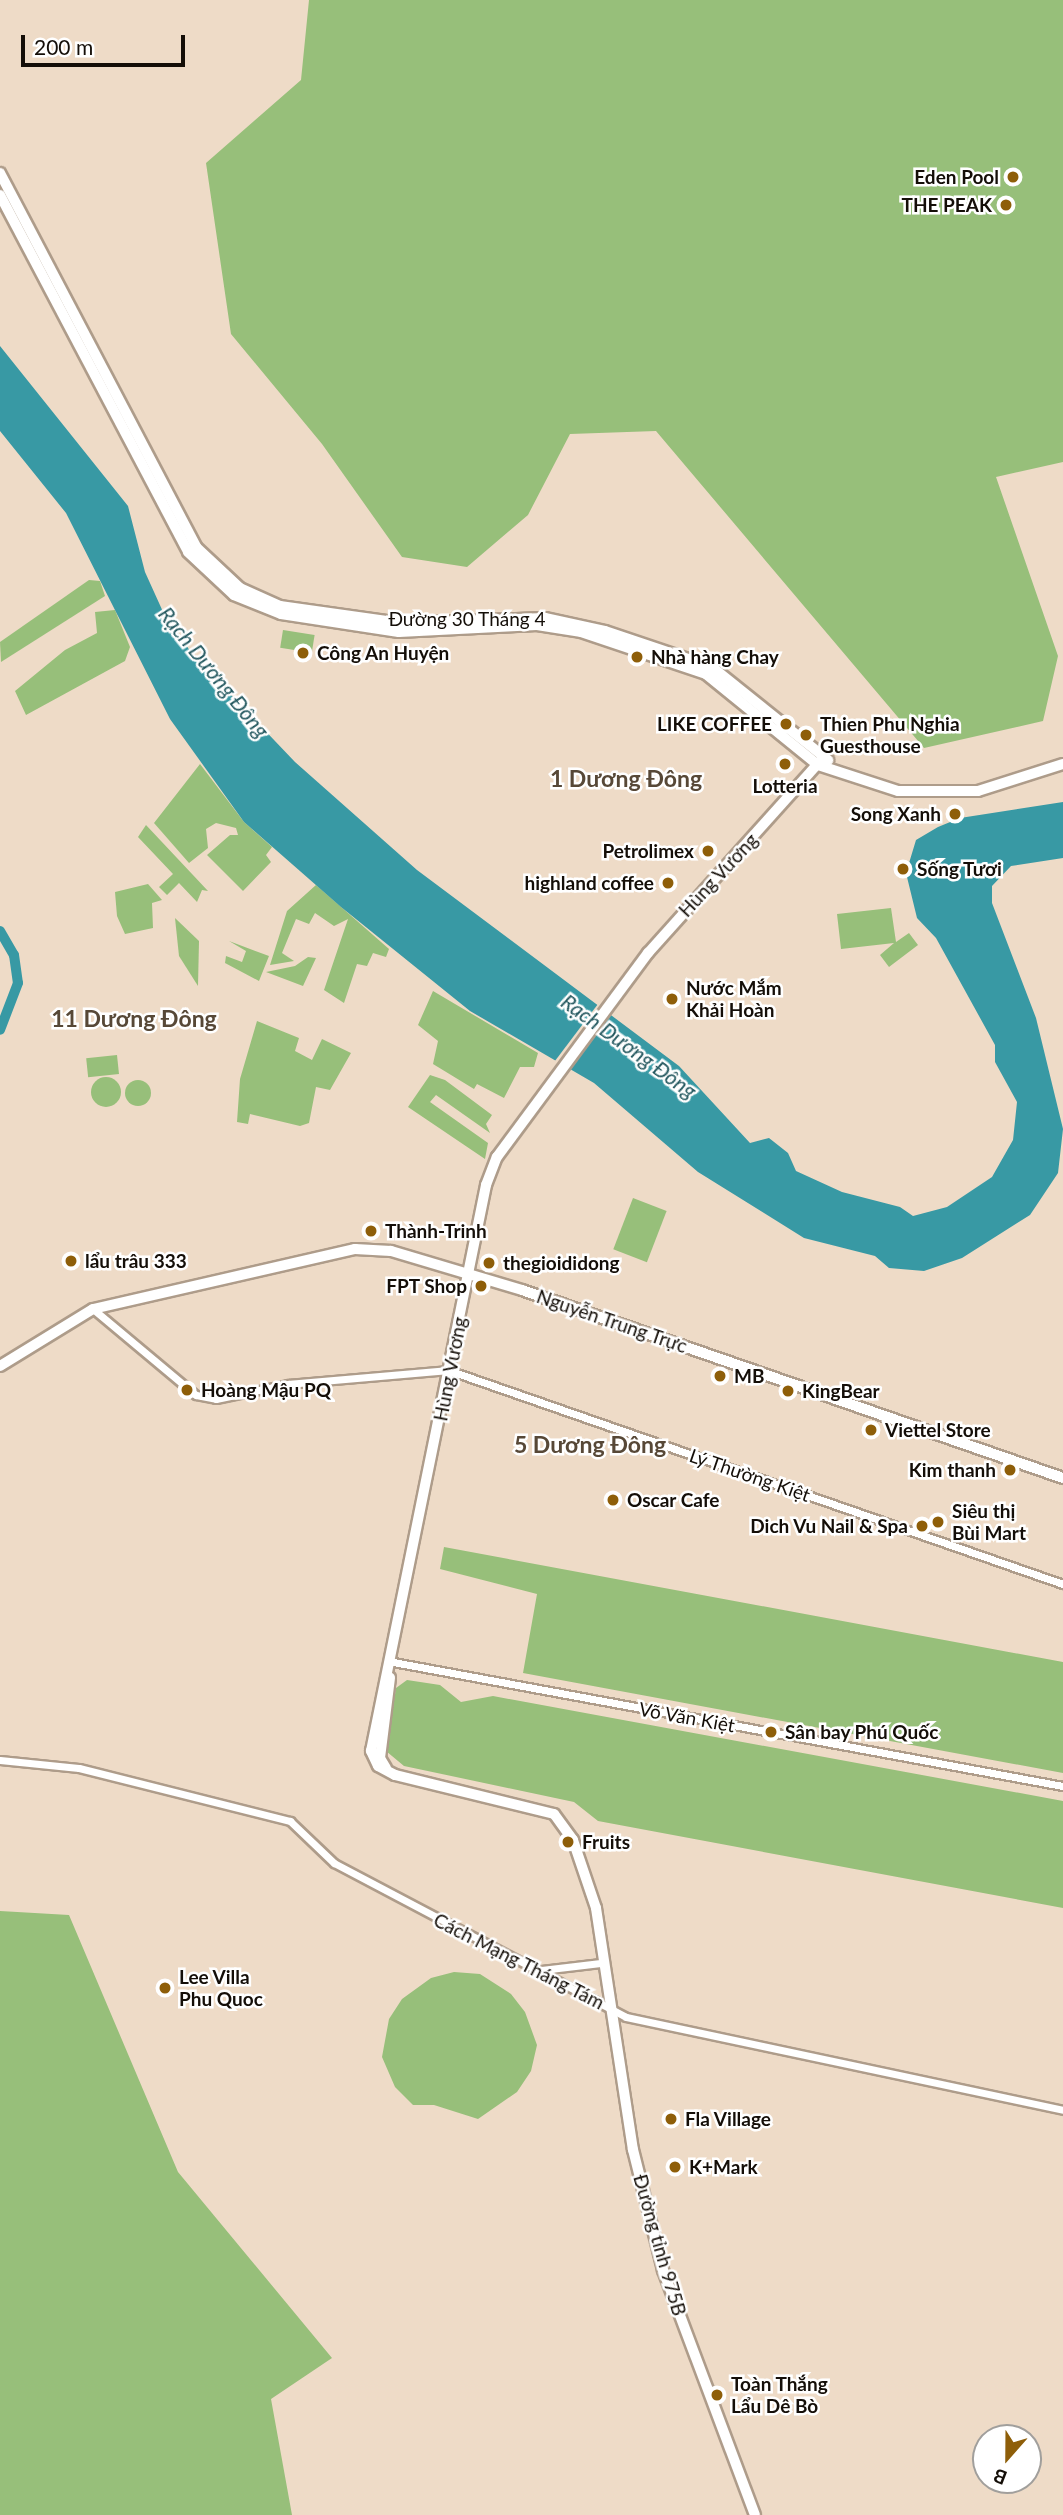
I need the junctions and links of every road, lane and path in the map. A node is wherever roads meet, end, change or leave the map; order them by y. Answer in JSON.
{"nodes":[{"id":1,"x":0,"y":173,"type":"edge"},
{"id":2,"x":3,"y":195,"type":"edge"},
{"id":3,"x":821,"y":761,"type":"junction"},
{"id":4,"x":1063,"y":764,"type":"edge"},
{"id":5,"x":469,"y":1273,"type":"junction"},
{"id":6,"x":93,"y":1309,"type":"junction"},
{"id":7,"x":0,"y":1366,"type":"edge"},
{"id":8,"x":448,"y":1370,"type":"junction"},
{"id":9,"x":1063,"y":1478,"type":"edge"},
{"id":10,"x":1063,"y":1584,"type":"edge"},
{"id":11,"x":393,"y":1662,"type":"junction"},
{"id":12,"x":0,"y":1759,"type":"edge"},
{"id":13,"x":1063,"y":1786,"type":"edge"},
{"id":14,"x":601,"y":1963,"type":"junction"},
{"id":15,"x":532,"y":1972,"type":"junction"},
{"id":16,"x":608,"y":2007,"type":"junction"},
{"id":17,"x":1063,"y":2110,"type":"edge"},
{"id":18,"x":755,"y":2515,"type":"edge"}],
"edges":[{"from":1,"to":2,"type":"main road","name":"Đường 30 Tháng 4"},
{"from":2,"to":3,"type":"main road","name":"Đường 30 Tháng 4"},
{"from":3,"to":4,"type":"main road","name":"Đường 30 Tháng 4"},
{"from":3,"to":5,"type":"main road","name":"Hùng Vương"},
{"from":5,"to":6,"type":"main road","name":"Nguyễn Trung Trực"},
{"from":5,"to":8,"type":"main road","name":"Hùng Vương"},
{"from":5,"to":9,"type":"main road","name":"Nguyễn Trung Trực"},
{"from":6,"to":7,"type":"main road","name":"Nguyễn Trung Trực"},
{"from":6,"to":8,"type":"street","name":"Lý Thường Kiệt"},
{"from":8,"to":10,"type":"street","name":"Lý Thường Kiệt"},
{"from":8,"to":11,"type":"main road","name":"Hùng Vương"},
{"from":11,"to":13,"type":"street","name":"Võ Văn Kiệt"},
{"from":11,"to":14,"type":"main road","name":"Hùng Vương"},
{"from":12,"to":15,"type":"street","name":"Cách Mạng Tháng Tám"},
{"from":14,"to":15,"type":"street"},
{"from":14,"to":16,"type":"main road","name":"Hùng Vương"},
{"from":15,"to":16,"type":"street","name":"Cách Mạng Tháng Tám"},
{"from":16,"to":17,"type":"street","name":"Cách Mạng Tháng Tám"},
{"from":16,"to":18,"type":"main road","name":"Đường tỉnh 975B"}]}
